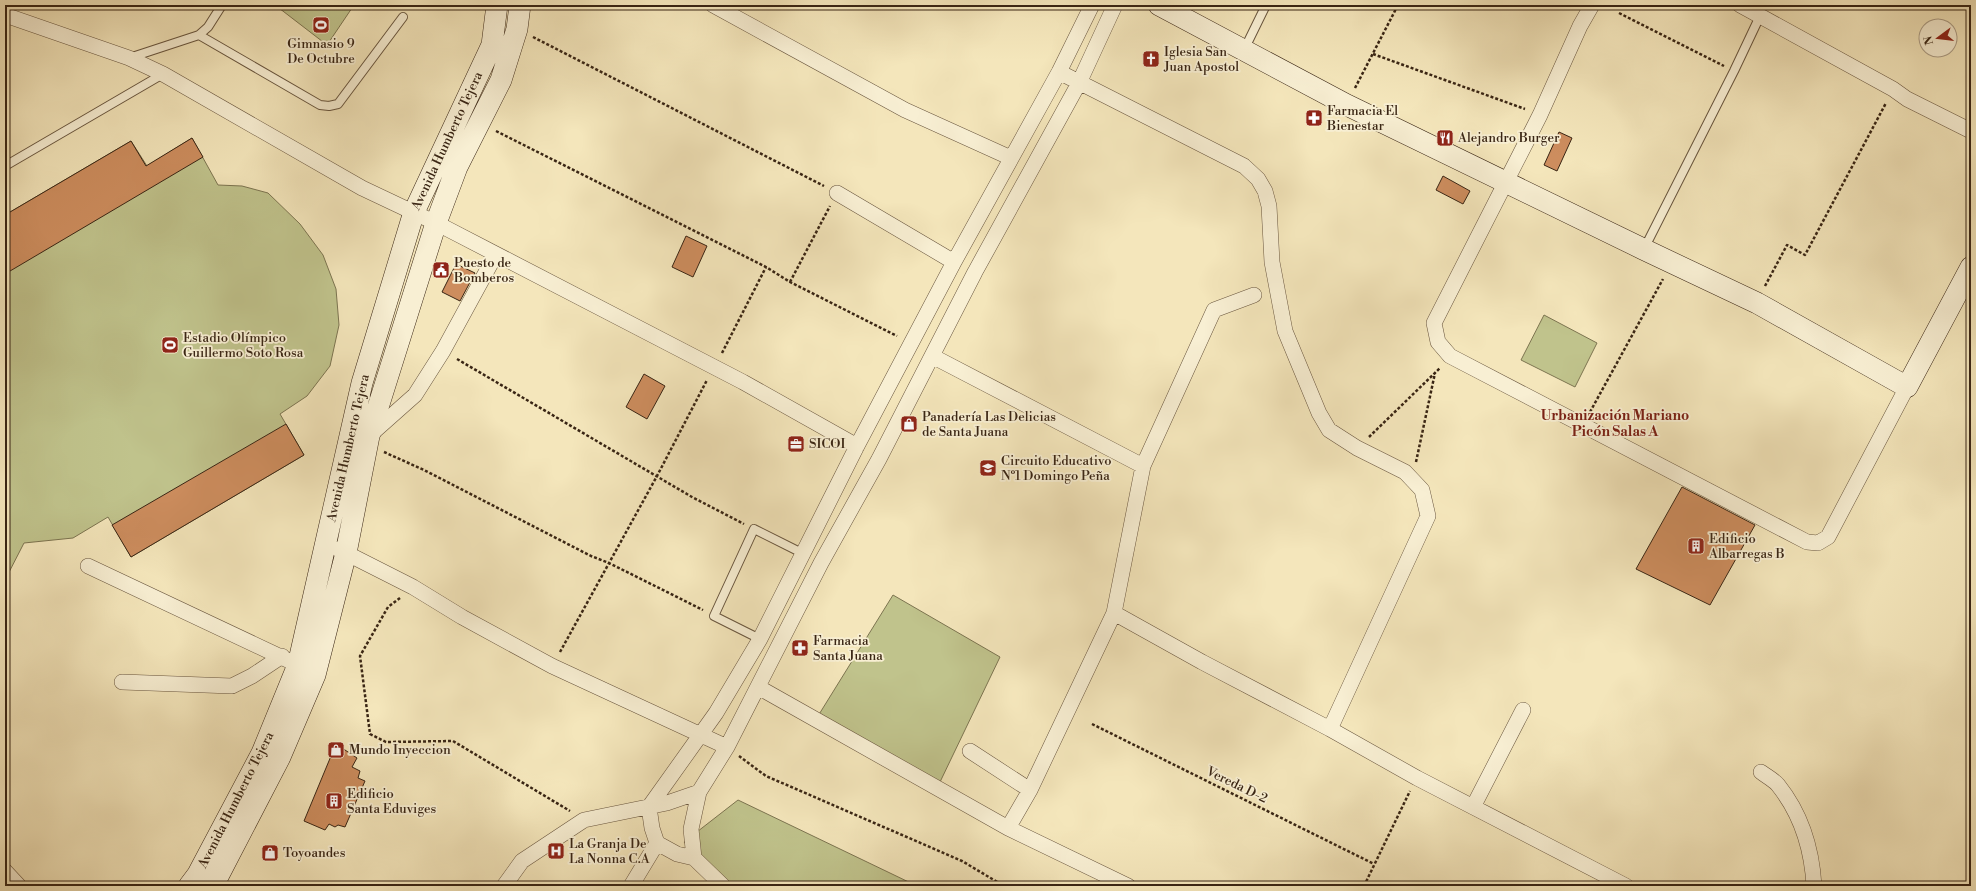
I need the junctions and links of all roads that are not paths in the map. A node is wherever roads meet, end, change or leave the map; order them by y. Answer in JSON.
{"nodes":[{"id":1,"x":222,"y":5,"type":"edge"},
{"id":2,"x":497,"y":5,"type":"edge"},
{"id":3,"x":520,"y":5,"type":"edge"},
{"id":4,"x":713,"y":5,"type":"edge"},
{"id":5,"x":1092,"y":5,"type":"edge"},
{"id":6,"x":1115,"y":5,"type":"edge"},
{"id":7,"x":1159,"y":5,"type":"edge"},
{"id":8,"x":1266,"y":5,"type":"edge"},
{"id":9,"x":1592,"y":5,"type":"edge"},
{"id":10,"x":1740,"y":5,"type":"edge"},
{"id":11,"x":1760,"y":16,"type":"junction"},
{"id":12,"x":403,"y":17,"type":"dead end"},
{"id":13,"x":6,"y":18,"type":"edge"},
{"id":14,"x":199,"y":35,"type":"junction"},
{"id":15,"x":1243,"y":51,"type":"junction"},
{"id":16,"x":129,"y":58,"type":"junction"},
{"id":17,"x":1059,"y":72,"type":"junction"},
{"id":18,"x":163,"y":74,"type":"junction"},
{"id":19,"x":1079,"y":83,"type":"junction"},
{"id":20,"x":1971,"y":131,"type":"edge"},
{"id":21,"x":1011,"y":158,"type":"junction"},
{"id":22,"x":5,"y":166,"type":"edge"},
{"id":23,"x":1506,"y":181,"type":"junction"},
{"id":24,"x":837,"y":193,"type":"road end"},
{"id":25,"x":414,"y":212,"type":"junction"},
{"id":26,"x":436,"y":223,"type":"junction"},
{"id":27,"x":1643,"y":249,"type":"junction"},
{"id":28,"x":496,"y":254,"type":"junction"},
{"id":29,"x":954,"y":262,"type":"junction"},
{"id":30,"x":1971,"y":267,"type":"edge"},
{"id":31,"x":1254,"y":295,"type":"dead end"},
{"id":32,"x":932,"y":356,"type":"junction"},
{"id":33,"x":1907,"y":387,"type":"junction"},
{"id":34,"x":368,"y":440,"type":"junction"},
{"id":35,"x":858,"y":446,"type":"junction"},
{"id":36,"x":1143,"y":466,"type":"junction"},
{"id":37,"x":326,"y":545,"type":"junction"},
{"id":38,"x":346,"y":553,"type":"junction"},
{"id":39,"x":804,"y":554,"type":"junction"},
{"id":40,"x":88,"y":566,"type":"dead end"},
{"id":41,"x":1114,"y":613,"type":"junction"},
{"id":42,"x":760,"y":639,"type":"junction"},
{"id":43,"x":290,"y":661,"type":"junction"},
{"id":44,"x":122,"y":682,"type":"dead end"},
{"id":45,"x":758,"y":687,"type":"junction"},
{"id":46,"x":1523,"y":710,"type":"dead end"},
{"id":47,"x":1330,"y":729,"type":"junction"},
{"id":48,"x":701,"y":736,"type":"junction"},
{"id":49,"x":727,"y":747,"type":"junction"},
{"id":50,"x":970,"y":751,"type":"dead end"},
{"id":51,"x":1761,"y":772,"type":"dead end"},
{"id":52,"x":1030,"y":790,"type":"junction"},
{"id":53,"x":699,"y":792,"type":"junction"},
{"id":54,"x":649,"y":807,"type":"junction"},
{"id":55,"x":1473,"y":807,"type":"junction"},
{"id":56,"x":1008,"y":828,"type":"junction"},
{"id":57,"x":657,"y":843,"type":"junction"},
{"id":58,"x":694,"y":858,"type":"junction"},
{"id":59,"x":5,"y":871,"type":"edge"},
{"id":60,"x":19,"y":886,"type":"edge"},
{"id":61,"x":189,"y":886,"type":"edge"},
{"id":62,"x":213,"y":886,"type":"edge"},
{"id":63,"x":504,"y":886,"type":"edge"},
{"id":64,"x":631,"y":886,"type":"edge"},
{"id":65,"x":723,"y":886,"type":"edge"},
{"id":66,"x":1128,"y":886,"type":"edge"},
{"id":67,"x":1626,"y":886,"type":"edge"},
{"id":68,"x":1814,"y":886,"type":"edge"}],
"edges":[{"from":1,"to":14,"type":"lane"},
{"from":2,"to":25,"type":"street","name":"Avenida Humberto Tejera"},
{"from":3,"to":26,"type":"street","name":"Avenida Humberto Tejera"},
{"from":4,"to":21,"type":"street"},
{"from":5,"to":17,"type":"street"},
{"from":6,"to":19,"type":"street"},
{"from":7,"to":15,"type":"street"},
{"from":8,"to":15,"type":"lane"},
{"from":9,"to":23,"type":"street"},
{"from":10,"to":11,"type":"street"},
{"from":11,"to":20,"type":"street"},
{"from":11,"to":27,"type":"lane"},
{"from":12,"to":14,"type":"lane"},
{"from":13,"to":16,"type":"street"},
{"from":14,"to":16,"type":"lane"},
{"from":15,"to":23,"type":"street"},
{"from":16,"to":18,"type":"street"},
{"from":17,"to":19,"type":"street"},
{"from":17,"to":21,"type":"street"},
{"from":18,"to":22,"type":"lane"},
{"from":18,"to":25,"type":"street"},
{"from":19,"to":32,"type":"street"},
{"from":19,"to":47,"type":"street"},
{"from":21,"to":29,"type":"street"},
{"from":23,"to":27,"type":"street"},
{"from":23,"to":33,"type":"street"},
{"from":24,"to":29,"type":"street"},
{"from":25,"to":26,"type":"street"},
{"from":25,"to":37,"type":"street","name":"Avenida Humberto Tejera"},
{"from":26,"to":28,"type":"street"},
{"from":26,"to":34,"type":"street","name":"Avenida Humberto Tejera"},
{"from":27,"to":33,"type":"street"},
{"from":28,"to":34,"type":"street"},
{"from":28,"to":35,"type":"street"},
{"from":29,"to":35,"type":"street"},
{"from":30,"to":33,"type":"street"},
{"from":31,"to":36,"type":"street"},
{"from":32,"to":36,"type":"street"},
{"from":32,"to":45,"type":"street"},
{"from":34,"to":38,"type":"street","name":"Avenida Humberto Tejera"},
{"from":35,"to":39,"type":"street"},
{"from":36,"to":41,"type":"street"},
{"from":37,"to":38,"type":"street"},
{"from":37,"to":43,"type":"street","name":"Avenida Humberto Tejera"},
{"from":38,"to":48,"type":"street"},
{"from":38,"to":62,"type":"street","name":"Avenida Humberto Tejera"},
{"from":39,"to":42,"type":"street"},
{"from":39,"to":42,"type":"lane"},
{"from":40,"to":43,"type":"street"},
{"from":41,"to":47,"type":"street"},
{"from":41,"to":52,"type":"street"},
{"from":42,"to":48,"type":"street"},
{"from":43,"to":44,"type":"street"},
{"from":43,"to":61,"type":"street","name":"Avenida Humberto Tejera"},
{"from":45,"to":49,"type":"street"},
{"from":45,"to":56,"type":"street"},
{"from":46,"to":55,"type":"street"},
{"from":47,"to":55,"type":"street"},
{"from":48,"to":49,"type":"street"},
{"from":48,"to":54,"type":"street"},
{"from":49,"to":53,"type":"street"},
{"from":50,"to":52,"type":"street"},
{"from":51,"to":68,"type":"street"},
{"from":52,"to":56,"type":"street"},
{"from":53,"to":54,"type":"street"},
{"from":53,"to":58,"type":"street"},
{"from":54,"to":57,"type":"street"},
{"from":54,"to":63,"type":"street"},
{"from":55,"to":67,"type":"street"},
{"from":56,"to":66,"type":"street"},
{"from":57,"to":58,"type":"street"},
{"from":57,"to":64,"type":"street"},
{"from":58,"to":65,"type":"street"},
{"from":59,"to":60,"type":"street"}]}
